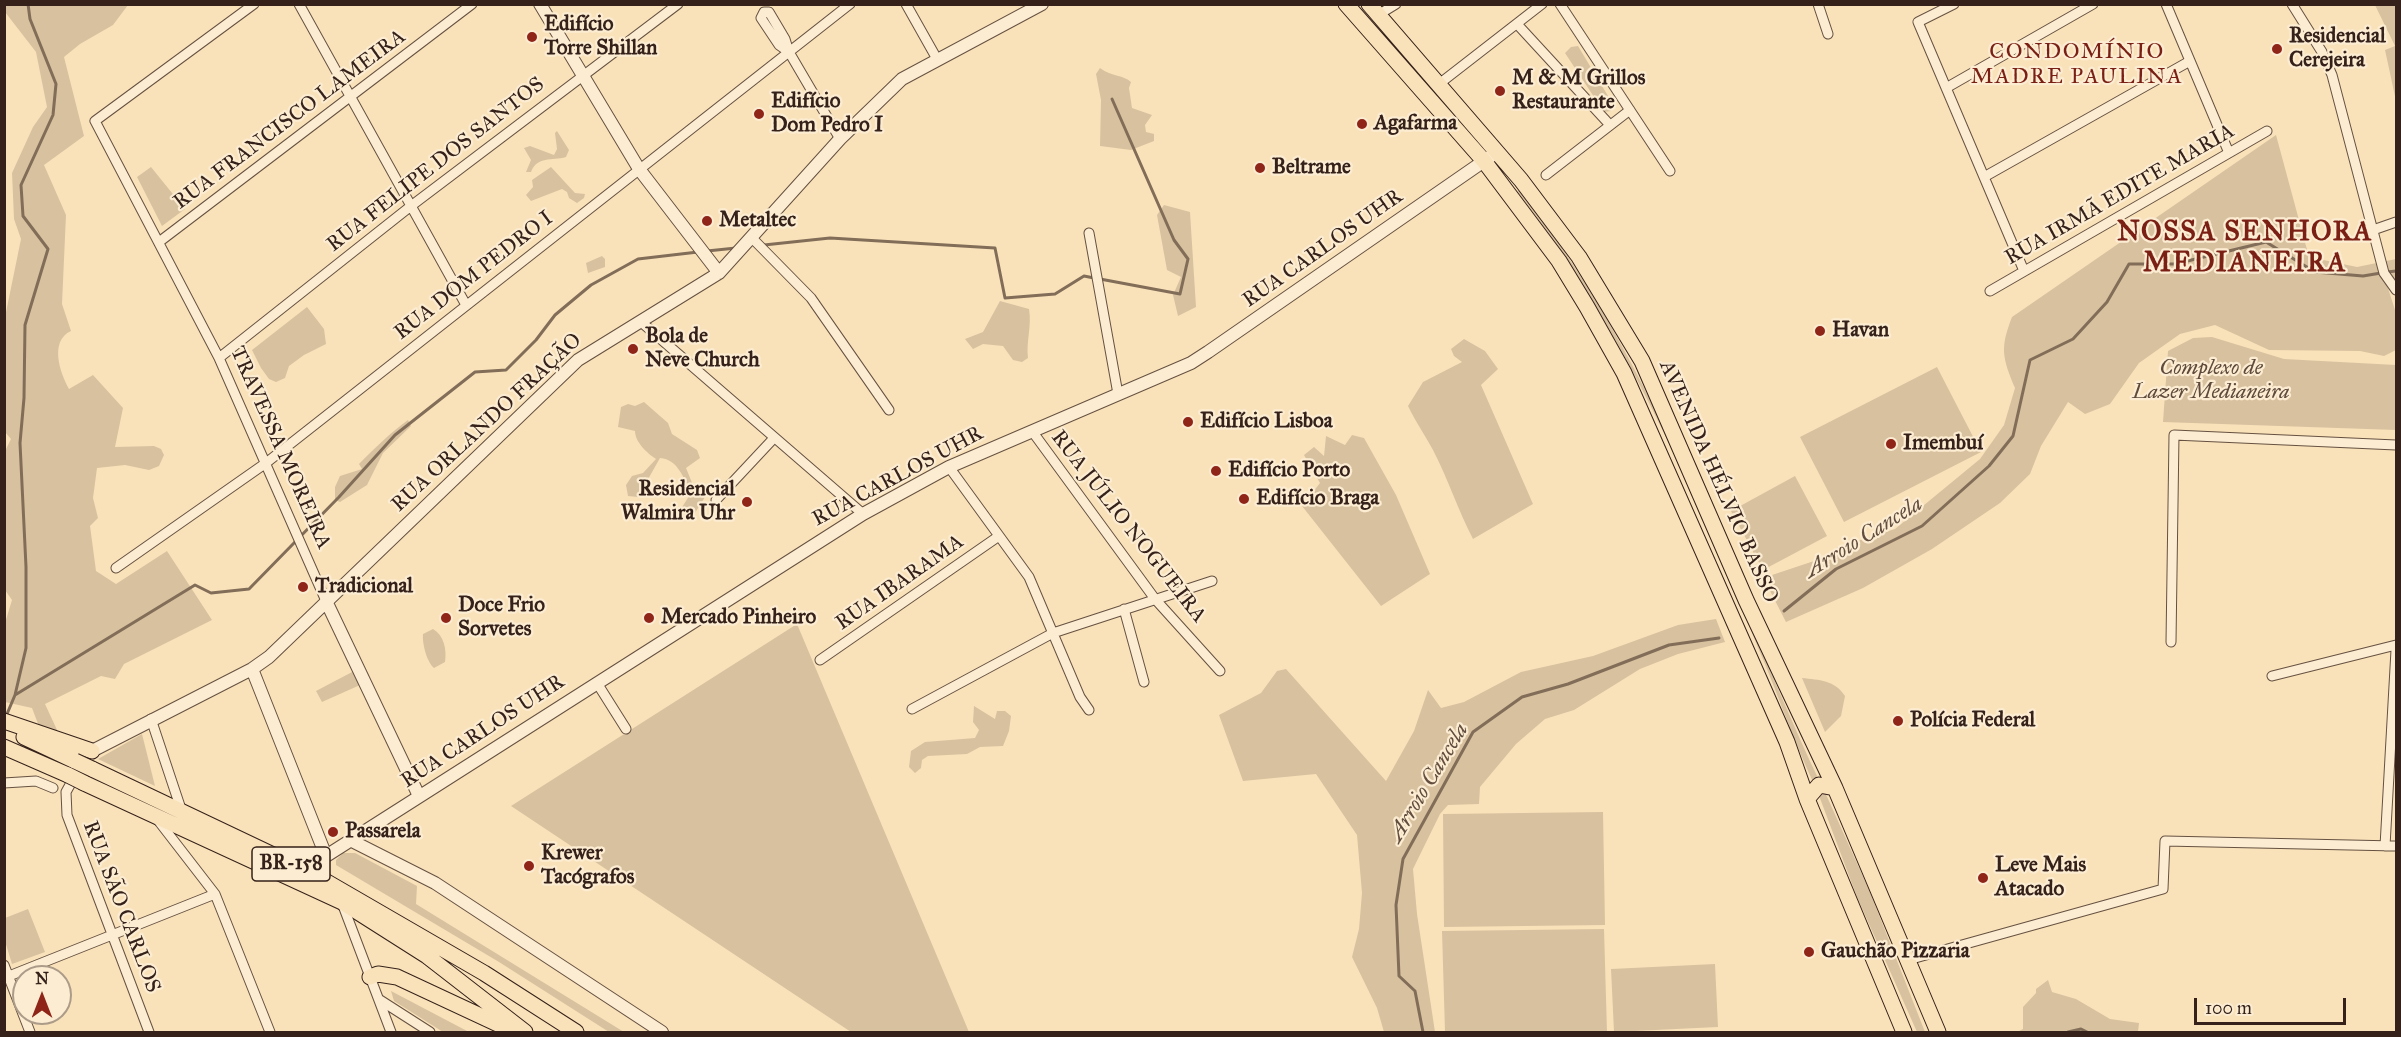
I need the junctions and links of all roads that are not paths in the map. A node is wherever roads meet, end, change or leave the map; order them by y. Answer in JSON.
{"nodes":[{"id":1,"x":254,"y":4,"type":"edge"},
{"id":2,"x":299,"y":4,"type":"edge"},
{"id":3,"x":472,"y":4,"type":"edge"},
{"id":4,"x":540,"y":4,"type":"edge"},
{"id":5,"x":678,"y":4,"type":"edge"},
{"id":6,"x":850,"y":4,"type":"edge"},
{"id":7,"x":906,"y":4,"type":"edge"},
{"id":8,"x":1042,"y":4,"type":"edge"},
{"id":9,"x":1346,"y":4,"type":"edge"},
{"id":10,"x":1396,"y":4,"type":"edge"},
{"id":11,"x":1542,"y":4,"type":"edge"},
{"id":12,"x":1560,"y":4,"type":"edge"},
{"id":13,"x":1818,"y":4,"type":"edge"},
{"id":14,"x":1954,"y":4,"type":"edge"},
{"id":15,"x":2093,"y":4,"type":"edge"},
{"id":16,"x":2166,"y":4,"type":"edge"},
{"id":17,"x":2292,"y":4,"type":"edge"},
{"id":18,"x":1373,"y":10,"type":"edge"},
{"id":19,"x":1517,"y":24,"type":"junction"},
{"id":20,"x":1828,"y":34,"type":"dead end"},
{"id":21,"x":789,"y":52,"type":"junction"},
{"id":22,"x":937,"y":58,"type":"junction"},
{"id":23,"x":2190,"y":61,"type":"junction"},
{"id":24,"x":582,"y":76,"type":"junction"},
{"id":25,"x":1439,"y":84,"type":"junction"},
{"id":26,"x":1946,"y":88,"type":"junction"},
{"id":27,"x":350,"y":97,"type":"junction"},
{"id":28,"x":1630,"y":110,"type":"junction"},
{"id":29,"x":1610,"y":125,"type":"junction"},
{"id":30,"x":2267,"y":131,"type":"dead end"},
{"id":31,"x":840,"y":139,"type":"junction"},
{"id":32,"x":1497,"y":152,"type":"junction"},
{"id":33,"x":2229,"y":153,"type":"junction"},
{"id":34,"x":1484,"y":160,"type":"junction"},
{"id":35,"x":639,"y":169,"type":"junction"},
{"id":36,"x":1670,"y":171,"type":"dead end"},
{"id":37,"x":1546,"y":175,"type":"dead end"},
{"id":38,"x":1984,"y":177,"type":"junction"},
{"id":39,"x":411,"y":206,"type":"junction"},
{"id":40,"x":2397,"y":222,"type":"edge"},
{"id":41,"x":2373,"y":230,"type":"junction"},
{"id":42,"x":1089,"y":233,"type":"dead end"},
{"id":43,"x":752,"y":237,"type":"junction"},
{"id":44,"x":159,"y":242,"type":"junction"},
{"id":45,"x":2024,"y":271,"type":"junction"},
{"id":46,"x":719,"y":273,"type":"junction"},
{"id":47,"x":2394,"y":287,"type":"edge"},
{"id":48,"x":1990,"y":291,"type":"dead end"},
{"id":49,"x":466,"y":305,"type":"junction"},
{"id":50,"x":640,"y":321,"type":"junction"},
{"id":51,"x":219,"y":358,"type":"junction"},
{"id":52,"x":1118,"y":394,"type":"junction"},
{"id":53,"x":889,"y":410,"type":"dead end"},
{"id":54,"x":1032,"y":431,"type":"junction"},
{"id":55,"x":774,"y":438,"type":"junction"},
{"id":56,"x":2397,"y":445,"type":"edge"},
{"id":57,"x":266,"y":463,"type":"junction"},
{"id":58,"x":949,"y":467,"type":"junction"},
{"id":59,"x":716,"y":500,"type":"dead end"},
{"id":60,"x":863,"y":514,"type":"junction"},
{"id":61,"x":999,"y":536,"type":"junction"},
{"id":62,"x":116,"y":568,"type":"dead end"},
{"id":63,"x":1212,"y":580,"type":"dead end"},
{"id":64,"x":1155,"y":599,"type":"junction"},
{"id":65,"x":326,"y":601,"type":"junction"},
{"id":66,"x":1124,"y":609,"type":"junction"},
{"id":67,"x":1053,"y":633,"type":"junction"},
{"id":68,"x":2171,"y":642,"type":"dead end"},
{"id":69,"x":2397,"y":645,"type":"edge"},
{"id":70,"x":2397,"y":650,"type":"edge"},
{"id":71,"x":820,"y":660,"type":"dead end"},
{"id":72,"x":252,"y":669,"type":"junction"},
{"id":73,"x":1220,"y":671,"type":"dead end"},
{"id":74,"x":2272,"y":676,"type":"dead end"},
{"id":75,"x":597,"y":682,"type":"junction"},
{"id":76,"x":1144,"y":682,"type":"dead end"},
{"id":77,"x":912,"y":709,"type":"dead end"},
{"id":78,"x":1089,"y":710,"type":"dead end"},
{"id":79,"x":151,"y":719,"type":"junction"},
{"id":80,"x":4,"y":721,"type":"edge"},
{"id":81,"x":4,"y":728,"type":"edge"},
{"id":82,"x":626,"y":729,"type":"dead end"},
{"id":83,"x":4,"y":747,"type":"edge"},
{"id":84,"x":92,"y":751,"type":"junction"},
{"id":85,"x":4,"y":783,"type":"edge"},
{"id":86,"x":50,"y":786,"type":"dead end"},
{"id":87,"x":1835,"y":788,"type":"junction"},
{"id":88,"x":419,"y":796,"type":"junction"},
{"id":89,"x":1808,"y":799,"type":"junction"},
{"id":90,"x":182,"y":812,"type":"junction"},
{"id":91,"x":154,"y":815,"type":"junction"},
{"id":92,"x":350,"y":840,"type":"junction"},
{"id":93,"x":2385,"y":846,"type":"junction"},
{"id":94,"x":2397,"y":846,"type":"edge"},
{"id":95,"x":215,"y":894,"type":"junction"},
{"id":96,"x":342,"y":902,"type":"junction"},
{"id":97,"x":113,"y":935,"type":"junction"},
{"id":98,"x":1908,"y":960,"type":"junction"},
{"id":99,"x":4,"y":965,"type":"edge"},
{"id":100,"x":7,"y":977,"type":"edge"},
{"id":101,"x":370,"y":977,"type":"junction"},
{"id":102,"x":380,"y":1000,"type":"junction"},
{"id":103,"x":1936,"y":1031,"type":"edge"},
{"id":104,"x":30,"y":1032,"type":"edge"},
{"id":105,"x":150,"y":1032,"type":"edge"},
{"id":106,"x":270,"y":1032,"type":"edge"},
{"id":107,"x":391,"y":1032,"type":"edge"},
{"id":108,"x":430,"y":1032,"type":"edge"},
{"id":109,"x":515,"y":1032,"type":"edge"},
{"id":110,"x":525,"y":1032,"type":"edge"},
{"id":111,"x":576,"y":1032,"type":"edge"},
{"id":112,"x":662,"y":1032,"type":"edge"},
{"id":113,"x":1904,"y":1032,"type":"edge"}],
"edges":[{"from":1,"to":44,"type":"street","name":"TRAVESSA MOREIRA"},
{"from":2,"to":27,"type":"street"},
{"from":3,"to":27,"type":"street","name":"RUA FRANCISCO LAMEIRA"},
{"from":4,"to":24,"type":"street"},
{"from":5,"to":24,"type":"street","name":"RUA FELIPE DOS SANTOS"},
{"from":6,"to":21,"type":"street","name":"RUA DOM PEDRO I"},
{"from":7,"to":22,"type":"street"},
{"from":8,"to":22,"type":"street","name":"RUA ORLANDO FRAÇÃO"},
{"from":9,"to":34,"type":"main road","name":"AVENIDA HÉLVIO BASSO"},
{"from":10,"to":18,"type":"street"},
{"from":11,"to":19,"type":"street"},
{"from":12,"to":28,"type":"street"},
{"from":13,"to":20,"type":"street"},
{"from":14,"to":26,"type":"street"},
{"from":15,"to":26,"type":"street"},
{"from":16,"to":23,"type":"street"},
{"from":17,"to":41,"type":"street"},
{"from":18,"to":25,"type":"main road","name":"AVENIDA HÉLVIO BASSO"},
{"from":19,"to":25,"type":"street"},
{"from":19,"to":29,"type":"street"},
{"from":21,"to":31,"type":"street"},
{"from":21,"to":35,"type":"street","name":"RUA DOM PEDRO I"},
{"from":22,"to":31,"type":"street","name":"RUA ORLANDO FRAÇÃO"},
{"from":23,"to":33,"type":"street"},
{"from":23,"to":38,"type":"street"},
{"from":24,"to":35,"type":"street"},
{"from":24,"to":39,"type":"street","name":"RUA FELIPE DOS SANTOS"},
{"from":25,"to":32,"type":"main road","name":"AVENIDA HÉLVIO BASSO"},
{"from":26,"to":38,"type":"street"},
{"from":27,"to":39,"type":"street"},
{"from":27,"to":44,"type":"street","name":"RUA FRANCISCO LAMEIRA"},
{"from":28,"to":29,"type":"street"},
{"from":28,"to":36,"type":"street"},
{"from":29,"to":37,"type":"street"},
{"from":30,"to":33,"type":"street","name":"RUA IRMÃ EDITE MARIA"},
{"from":31,"to":43,"type":"street","name":"RUA ORLANDO FRAÇÃO"},
{"from":32,"to":34,"type":"street","name":"RUA CARLOS UHR"},
{"from":32,"to":87,"type":"main road","name":"AVENIDA HÉLVIO BASSO"},
{"from":33,"to":45,"type":"street","name":"RUA IRMÃ EDITE MARIA"},
{"from":34,"to":52,"type":"street","name":"RUA CARLOS UHR"},
{"from":34,"to":89,"type":"main road","name":"AVENIDA HÉLVIO BASSO"},
{"from":35,"to":46,"type":"street"},
{"from":35,"to":49,"type":"street","name":"RUA DOM PEDRO I"},
{"from":38,"to":45,"type":"street"},
{"from":39,"to":49,"type":"street"},
{"from":39,"to":51,"type":"street","name":"RUA FELIPE DOS SANTOS"},
{"from":40,"to":41,"type":"street"},
{"from":41,"to":47,"type":"street"},
{"from":42,"to":52,"type":"street"},
{"from":43,"to":46,"type":"street","name":"RUA ORLANDO FRAÇÃO"},
{"from":43,"to":53,"type":"street"},
{"from":44,"to":51,"type":"street","name":"TRAVESSA MOREIRA"},
{"from":45,"to":48,"type":"street","name":"RUA IRMÃ EDITE MARIA"},
{"from":46,"to":50,"type":"street","name":"RUA ORLANDO FRAÇÃO"},
{"from":49,"to":57,"type":"street","name":"RUA DOM PEDRO I"},
{"from":50,"to":55,"type":"street"},
{"from":50,"to":65,"type":"street","name":"RUA ORLANDO FRAÇÃO"},
{"from":51,"to":57,"type":"street","name":"TRAVESSA MOREIRA"},
{"from":52,"to":54,"type":"street","name":"RUA CARLOS UHR"},
{"from":54,"to":58,"type":"street","name":"RUA CARLOS UHR"},
{"from":54,"to":64,"type":"street","name":"RUA JÚLIO NOGUEIRA"},
{"from":55,"to":59,"type":"street"},
{"from":55,"to":60,"type":"street"},
{"from":56,"to":68,"type":"street"},
{"from":57,"to":62,"type":"street","name":"RUA DOM PEDRO I"},
{"from":57,"to":65,"type":"street","name":"TRAVESSA MOREIRA"},
{"from":58,"to":60,"type":"street","name":"RUA CARLOS UHR"},
{"from":58,"to":61,"type":"street"},
{"from":60,"to":75,"type":"street","name":"RUA CARLOS UHR"},
{"from":61,"to":67,"type":"street"},
{"from":61,"to":71,"type":"street","name":"RUA IBARAMA"},
{"from":63,"to":64,"type":"street"},
{"from":64,"to":66,"type":"street"},
{"from":64,"to":73,"type":"street","name":"RUA JÚLIO NOGUEIRA"},
{"from":65,"to":72,"type":"street","name":"RUA ORLANDO FRAÇÃO"},
{"from":65,"to":88,"type":"street","name":"TRAVESSA MOREIRA"},
{"from":66,"to":67,"type":"street"},
{"from":66,"to":76,"type":"street"},
{"from":67,"to":77,"type":"street"},
{"from":67,"to":78,"type":"street"},
{"from":69,"to":74,"type":"street"},
{"from":70,"to":93,"type":"street"},
{"from":72,"to":79,"type":"street","name":"RUA ORLANDO FRAÇÃO"},
{"from":72,"to":92,"type":"street","name":"RUA CARLOS UHR"},
{"from":75,"to":82,"type":"street"},
{"from":75,"to":88,"type":"street","name":"RUA CARLOS UHR"},
{"from":79,"to":84,"type":"street","name":"RUA ORLANDO FRAÇÃO"},
{"from":79,"to":90,"type":"street"},
{"from":80,"to":84,"type":"main road"},
{"from":81,"to":90,"type":"main road","number":"BR-158","bridge":true},
{"from":83,"to":91,"type":"main road","number":"BR-158","bridge":true},
{"from":84,"to":97,"type":"street","name":"RUA SÃO CARLOS"},
{"from":85,"to":86,"type":"street"},
{"from":87,"to":89,"type":"main road"},
{"from":87,"to":98,"type":"main road","name":"AVENIDA HÉLVIO BASSO"},
{"from":88,"to":92,"type":"street","name":"RUA CARLOS UHR"},
{"from":89,"to":113,"type":"main road","name":"AVENIDA HÉLVIO BASSO"},
{"from":90,"to":111,"type":"main road","number":"BR-158"},
{"from":91,"to":95,"type":"street"},
{"from":91,"to":96,"type":"main road","number":"BR-158"},
{"from":92,"to":112,"type":"street"},
{"from":93,"to":94,"type":"street"},
{"from":93,"to":98,"type":"street"},
{"from":95,"to":97,"type":"street"},
{"from":95,"to":106,"type":"street"},
{"from":96,"to":101,"type":"street"},
{"from":96,"to":110,"type":"main road","number":"BR-158"},
{"from":97,"to":100,"type":"street"},
{"from":97,"to":105,"type":"street","name":"RUA SÃO CARLOS"},
{"from":98,"to":103,"type":"main road","name":"AVENIDA HÉLVIO BASSO"},
{"from":99,"to":100,"type":"street"},
{"from":100,"to":104,"type":"street"},
{"from":101,"to":102,"type":"street"},
{"from":101,"to":109,"type":"main road"},
{"from":102,"to":107,"type":"street"},
{"from":102,"to":108,"type":"street"}]}
